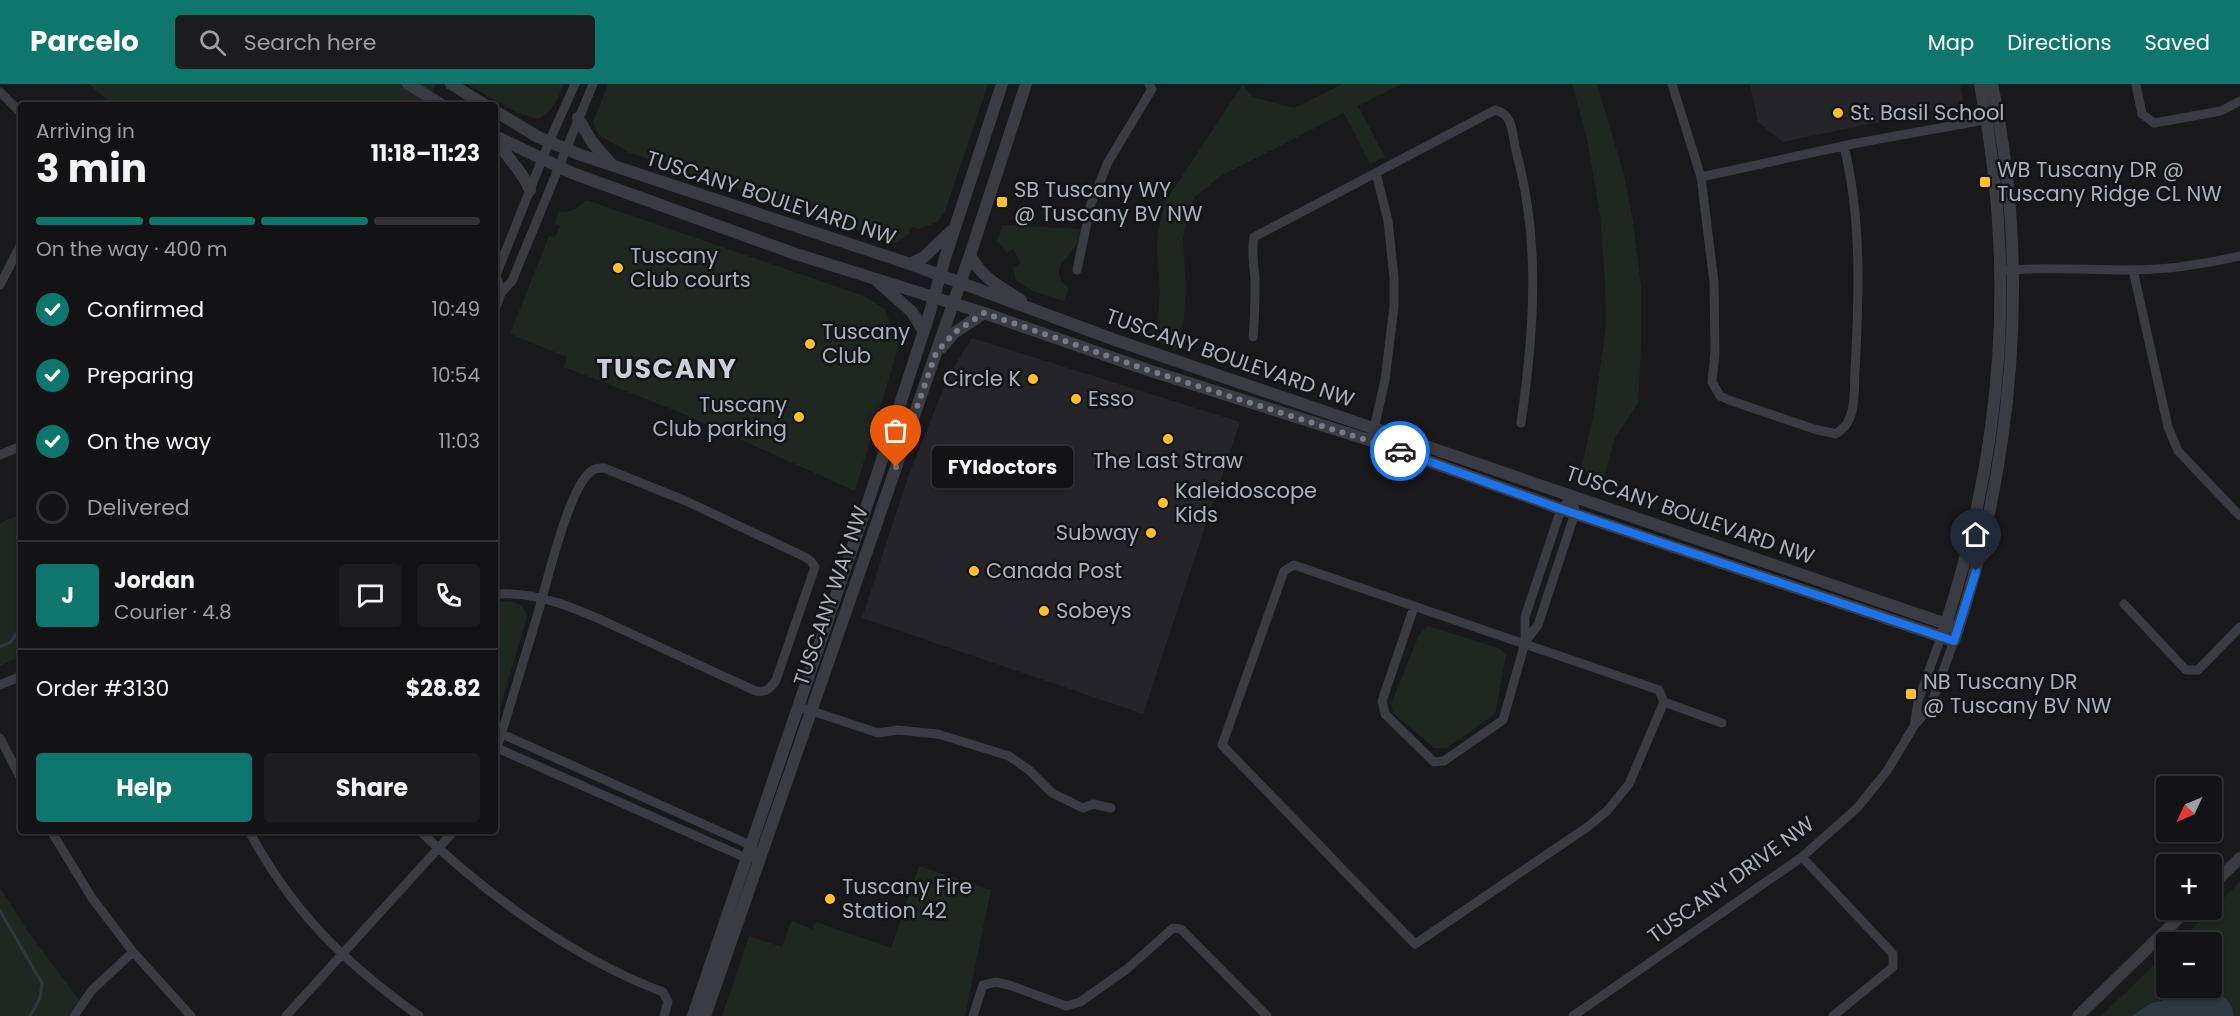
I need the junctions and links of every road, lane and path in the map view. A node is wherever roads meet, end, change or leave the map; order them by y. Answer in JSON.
{"nodes":[{"id":1,"x":408,"y":84,"type":"edge"},
{"id":2,"x":451,"y":84,"type":"edge"},
{"id":3,"x":575,"y":84,"type":"edge"},
{"id":4,"x":592,"y":84,"type":"edge"},
{"id":5,"x":1002,"y":84,"type":"edge"},
{"id":6,"x":1026,"y":84,"type":"edge"},
{"id":7,"x":1149,"y":84,"type":"edge"},
{"id":8,"x":1672,"y":84,"type":"edge"},
{"id":9,"x":1980,"y":84,"type":"edge"},
{"id":10,"x":1992,"y":84,"type":"edge"},
{"id":11,"x":2136,"y":84,"type":"edge"},
{"id":12,"x":0,"y":92,"type":"edge"},
{"id":13,"x":2240,"y":101,"type":"edge"},
{"id":14,"x":437,"y":102,"type":"edge"},
{"id":15,"x":480,"y":102,"type":"edge"},
{"id":16,"x":18,"y":110,"type":"edge"},
{"id":17,"x":498,"y":113,"type":"edge"},
{"id":18,"x":578,"y":118,"type":"junction"},
{"id":19,"x":1993,"y":118,"type":"junction"},
{"id":20,"x":498,"y":138,"type":"edge"},
{"id":21,"x":549,"y":142,"type":"junction"},
{"id":22,"x":498,"y":143,"type":"edge"},
{"id":23,"x":1844,"y":146,"type":"junction"},
{"id":24,"x":565,"y":149,"type":"junction"},
{"id":25,"x":542,"y":160,"type":"junction"},
{"id":26,"x":613,"y":166,"type":"junction"},
{"id":27,"x":558,"y":168,"type":"junction"},
{"id":28,"x":1376,"y":173,"type":"junction"},
{"id":29,"x":1701,"y":177,"type":"junction"},
{"id":30,"x":530,"y":190,"type":"junction"},
{"id":31,"x":956,"y":225,"type":"junction"},
{"id":32,"x":18,"y":250,"type":"edge"},
{"id":33,"x":970,"y":255,"type":"junction"},
{"id":34,"x":2240,"y":256,"type":"edge"},
{"id":35,"x":910,"y":264,"type":"junction"},
{"id":36,"x":498,"y":270,"type":"edge"},
{"id":37,"x":1077,"y":270,"type":"dead end"},
{"id":38,"x":2014,"y":270,"type":"junction"},
{"id":39,"x":2133,"y":270,"type":"junction"},
{"id":40,"x":2001,"y":271,"type":"junction"},
{"id":41,"x":940,"y":276,"type":"junction"},
{"id":42,"x":873,"y":278,"type":"junction"},
{"id":43,"x":498,"y":282,"type":"edge"},
{"id":44,"x":960,"y":283,"type":"junction"},
{"id":45,"x":0,"y":285,"type":"edge"},
{"id":46,"x":501,"y":292,"type":"junction"},
{"id":47,"x":933,"y":297,"type":"junction"},
{"id":48,"x":498,"y":301,"type":"edge"},
{"id":49,"x":952,"y":303,"type":"junction"},
{"id":50,"x":984,"y":313,"type":"junction"},
{"id":51,"x":1045,"y":315,"type":"junction"},
{"id":52,"x":923,"y":330,"type":"junction"},
{"id":53,"x":1253,"y":337,"type":"dead end"},
{"id":54,"x":936,"y":353,"type":"junction"},
{"id":55,"x":1521,"y":423,"type":"dead end"},
{"id":56,"x":1374,"y":428,"type":"junction"},
{"id":57,"x":1372,"y":441,"type":"junction"},
{"id":58,"x":18,"y":447,"type":"edge"},
{"id":59,"x":0,"y":454,"type":"edge"},
{"id":60,"x":1573,"y":496,"type":"junction"},
{"id":61,"x":1561,"y":509,"type":"junction"},
{"id":62,"x":1575,"y":513,"type":"junction"},
{"id":63,"x":2240,"y":516,"type":"edge"},
{"id":64,"x":498,"y":594,"type":"edge"},
{"id":65,"x":542,"y":598,"type":"junction"},
{"id":66,"x":2124,"y":604,"type":"dead end"},
{"id":67,"x":1414,"y":607,"type":"junction"},
{"id":68,"x":1946,"y":623,"type":"junction"},
{"id":69,"x":2240,"y":627,"type":"edge"},
{"id":70,"x":1958,"y":628,"type":"junction"},
{"id":71,"x":1941,"y":637,"type":"junction"},
{"id":72,"x":1954,"y":641,"type":"junction"},
{"id":73,"x":1525,"y":643,"type":"junction"},
{"id":74,"x":18,"y":677,"type":"edge"},
{"id":75,"x":0,"y":685,"type":"edge"},
{"id":76,"x":1664,"y":702,"type":"junction"},
{"id":77,"x":798,"y":706,"type":"junction"},
{"id":78,"x":813,"y":711,"type":"junction"},
{"id":79,"x":1722,"y":723,"type":"dead end"},
{"id":80,"x":1914,"y":726,"type":"junction"},
{"id":81,"x":502,"y":734,"type":"junction"},
{"id":82,"x":0,"y":738,"type":"edge"},
{"id":83,"x":498,"y":746,"type":"edge"},
{"id":84,"x":498,"y":753,"type":"edge"},
{"id":85,"x":18,"y":773,"type":"edge"},
{"id":86,"x":1111,"y":808,"type":"dead end"},
{"id":87,"x":53,"y":834,"type":"edge"},
{"id":88,"x":251,"y":834,"type":"edge"},
{"id":89,"x":423,"y":834,"type":"edge"},
{"id":90,"x":452,"y":834,"type":"edge"},
{"id":91,"x":750,"y":845,"type":"junction"},
{"id":92,"x":439,"y":849,"type":"junction"},
{"id":93,"x":760,"y":856,"type":"junction"},
{"id":94,"x":1802,"y":857,"type":"junction"},
{"id":95,"x":746,"y":858,"type":"junction"},
{"id":96,"x":2240,"y":858,"type":"edge"},
{"id":97,"x":2222,"y":875,"type":"edge"},
{"id":98,"x":2177,"y":920,"type":"edge"},
{"id":99,"x":133,"y":952,"type":"junction"},
{"id":100,"x":341,"y":955,"type":"junction"},
{"id":101,"x":74,"y":1016,"type":"edge"},
{"id":102,"x":191,"y":1016,"type":"edge"},
{"id":103,"x":286,"y":1016,"type":"edge"},
{"id":104,"x":419,"y":1016,"type":"edge"},
{"id":105,"x":663,"y":1016,"type":"edge"},
{"id":106,"x":693,"y":1016,"type":"edge"},
{"id":107,"x":705,"y":1016,"type":"edge"},
{"id":108,"x":972,"y":1016,"type":"edge"},
{"id":109,"x":1268,"y":1016,"type":"edge"},
{"id":110,"x":1573,"y":1016,"type":"edge"},
{"id":111,"x":1833,"y":1016,"type":"edge"},
{"id":112,"x":2078,"y":1016,"type":"edge"}],
"edges":[{"from":1,"to":14,"type":"street"},
{"from":2,"to":15,"type":"street"},
{"from":3,"to":21,"type":"street"},
{"from":4,"to":18,"type":"street"},
{"from":5,"to":31,"type":"street","name":"TUSCANY WAY NW"},
{"from":6,"to":33,"type":"street","name":"TUSCANY WAY NW"},
{"from":7,"to":37,"type":"street"},
{"from":8,"to":29,"type":"street"},
{"from":9,"to":19,"type":"street","name":"TUSCANY DRIVE NW"},
{"from":10,"to":19,"type":"street","name":"TUSCANY DRIVE NW"},
{"from":11,"to":13,"type":"street"},
{"from":12,"to":16,"type":"street"},
{"from":17,"to":21,"type":"street","name":"TUSCANY BOULEVARD NW"},
{"from":18,"to":24,"type":"street"},
{"from":18,"to":26,"type":"street"},
{"from":19,"to":23,"type":"street"},
{"from":19,"to":38,"type":"street","name":"TUSCANY DRIVE NW"},
{"from":19,"to":40,"type":"street","name":"TUSCANY DRIVE NW"},
{"from":20,"to":25,"type":"street","name":"TUSCANY BOULEVARD NW"},
{"from":21,"to":24,"type":"street","name":"TUSCANY BOULEVARD NW"},
{"from":21,"to":25,"type":"street"},
{"from":22,"to":30,"type":"street"},
{"from":23,"to":29,"type":"street"},
{"from":23,"to":29,"type":"street"},
{"from":24,"to":26,"type":"street","name":"TUSCANY BOULEVARD NW"},
{"from":24,"to":27,"type":"street"},
{"from":25,"to":27,"type":"street","name":"TUSCANY BOULEVARD NW"},
{"from":25,"to":30,"type":"street"},
{"from":26,"to":35,"type":"street","name":"TUSCANY BOULEVARD NW"},
{"from":27,"to":42,"type":"street","name":"TUSCANY BOULEVARD NW"},
{"from":27,"to":46,"type":"street"},
{"from":28,"to":53,"type":"street"},
{"from":28,"to":55,"type":"street"},
{"from":28,"to":56,"type":"street"},
{"from":30,"to":36,"type":"street"},
{"from":31,"to":35,"type":"street"},
{"from":31,"to":41,"type":"street","name":"TUSCANY WAY NW"},
{"from":32,"to":45,"type":"street"},
{"from":33,"to":44,"type":"street","name":"TUSCANY WAY NW"},
{"from":33,"to":51,"type":"street"},
{"from":34,"to":39,"type":"street"},
{"from":35,"to":41,"type":"street","name":"TUSCANY BOULEVARD NW"},
{"from":38,"to":39,"type":"street"},
{"from":38,"to":40,"type":"street"},
{"from":38,"to":70,"type":"street","name":"TUSCANY DRIVE NW"},
{"from":39,"to":63,"type":"street"},
{"from":40,"to":68,"type":"street","name":"TUSCANY DRIVE NW"},
{"from":41,"to":44,"type":"street","name":"TUSCANY BOULEVARD NW"},
{"from":41,"to":47,"type":"street","name":"TUSCANY WAY NW"},
{"from":42,"to":47,"type":"street","name":"TUSCANY BOULEVARD NW"},
{"from":42,"to":52,"type":"street"},
{"from":43,"to":46,"type":"street"},
{"from":44,"to":49,"type":"street","name":"TUSCANY WAY NW"},
{"from":44,"to":51,"type":"street","name":"TUSCANY BOULEVARD NW"},
{"from":46,"to":48,"type":"street"},
{"from":47,"to":49,"type":"street","name":"TUSCANY BOULEVARD NW"},
{"from":47,"to":52,"type":"street","name":"TUSCANY WAY NW"},
{"from":49,"to":50,"type":"street","name":"TUSCANY BOULEVARD NW"},
{"from":49,"to":54,"type":"street","name":"TUSCANY WAY NW"},
{"from":50,"to":54,"type":"street"},
{"from":50,"to":57,"type":"street","name":"TUSCANY BOULEVARD NW"},
{"from":51,"to":56,"type":"street","name":"TUSCANY BOULEVARD NW"},
{"from":52,"to":77,"type":"street","name":"TUSCANY WAY NW"},
{"from":54,"to":78,"type":"street","name":"TUSCANY WAY NW"},
{"from":56,"to":57,"type":"street"},
{"from":56,"to":60,"type":"street","name":"TUSCANY BOULEVARD NW"},
{"from":57,"to":61,"type":"street","name":"TUSCANY BOULEVARD NW"},
{"from":58,"to":59,"type":"street"},
{"from":60,"to":61,"type":"street"},
{"from":60,"to":62,"type":"street"},
{"from":60,"to":68,"type":"street","name":"TUSCANY BOULEVARD NW"},
{"from":61,"to":62,"type":"street","name":"TUSCANY BOULEVARD NW"},
{"from":61,"to":73,"type":"street"},
{"from":62,"to":71,"type":"street","name":"TUSCANY BOULEVARD NW"},
{"from":62,"to":73,"type":"street"},
{"from":64,"to":65,"type":"street"},
{"from":65,"to":65,"type":"street"},
{"from":65,"to":81,"type":"street"},
{"from":66,"to":69,"type":"street"},
{"from":67,"to":73,"type":"street"},
{"from":67,"to":73,"type":"street"},
{"from":67,"to":76,"type":"street"},
{"from":68,"to":70,"type":"street","name":"TUSCANY BOULEVARD NW"},
{"from":68,"to":71,"type":"street","name":"TUSCANY DRIVE NW"},
{"from":70,"to":72,"type":"street","name":"TUSCANY DRIVE NW"},
{"from":71,"to":72,"type":"street","name":"TUSCANY BOULEVARD NW"},
{"from":71,"to":80,"type":"street","name":"TUSCANY DRIVE NW"},
{"from":72,"to":80,"type":"street","name":"TUSCANY DRIVE NW"},
{"from":73,"to":76,"type":"street"},
{"from":74,"to":75,"type":"street"},
{"from":76,"to":79,"type":"street"},
{"from":77,"to":78,"type":"street"},
{"from":77,"to":91,"type":"street","name":"TUSCANY WAY NW"},
{"from":78,"to":86,"type":"street"},
{"from":78,"to":93,"type":"street","name":"TUSCANY WAY NW"},
{"from":80,"to":94,"type":"street","name":"TUSCANY DRIVE NW"},
{"from":81,"to":83,"type":"street"},
{"from":81,"to":91,"type":"street"},
{"from":82,"to":85,"type":"street"},
{"from":84,"to":95,"type":"street"},
{"from":87,"to":99,"type":"street"},
{"from":88,"to":100,"type":"street"},
{"from":89,"to":92,"type":"street"},
{"from":90,"to":92,"type":"street"},
{"from":91,"to":93,"type":"street"},
{"from":91,"to":95,"type":"street","name":"TUSCANY WAY NW"},
{"from":92,"to":100,"type":"street"},
{"from":92,"to":105,"type":"street"},
{"from":93,"to":95,"type":"street"},
{"from":93,"to":107,"type":"street","name":"TUSCANY WAY NW"},
{"from":94,"to":110,"type":"street","name":"TUSCANY DRIVE NW"},
{"from":94,"to":111,"type":"street"},
{"from":95,"to":106,"type":"street","name":"TUSCANY WAY NW"},
{"from":96,"to":97,"type":"street"},
{"from":98,"to":112,"type":"street"},
{"from":99,"to":101,"type":"street"},
{"from":99,"to":102,"type":"street"},
{"from":100,"to":103,"type":"street"},
{"from":100,"to":104,"type":"street"},
{"from":108,"to":109,"type":"street"}]}
